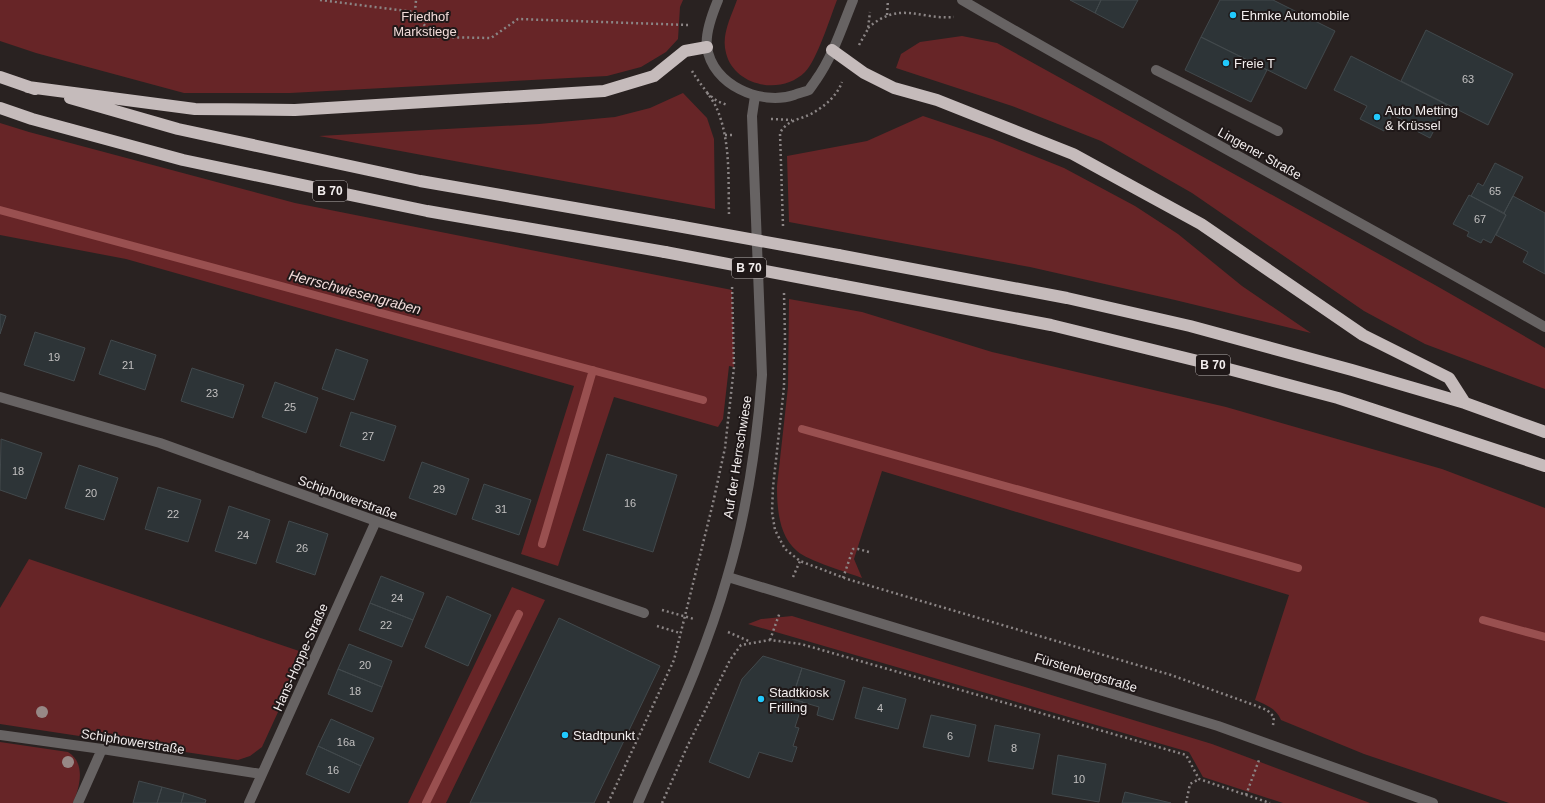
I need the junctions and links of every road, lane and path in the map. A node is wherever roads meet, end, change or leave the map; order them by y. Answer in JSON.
{"nodes":[{"id":1,"x":320,"y":0,"type":"edge"},
{"id":2,"x":416,"y":0,"type":"edge"},
{"id":3,"x":718,"y":0,"type":"edge"},
{"id":4,"x":853,"y":0,"type":"edge"},
{"id":5,"x":888,"y":0,"type":"edge"},
{"id":6,"x":962,"y":0,"type":"edge"},
{"id":7,"x":415,"y":12,"type":"junction"},
{"id":8,"x":986,"y":14,"type":"junction"},
{"id":9,"x":887,"y":15,"type":"junction"},
{"id":10,"x":691,"y":18,"type":"dead end"},
{"id":11,"x":688,"y":25,"type":"junction"},
{"id":12,"x":707,"y":47,"type":"junction"},
{"id":13,"x":832,"y":50,"type":"junction"},
{"id":14,"x":685,"y":51,"type":"junction"},
{"id":15,"x":850,"y":62,"type":"junction"},
{"id":16,"x":1156,"y":70,"type":"dead end"},
{"id":17,"x":0,"y":77,"type":"edge"},
{"id":18,"x":28,"y":87,"type":"junction"},
{"id":19,"x":755,"y":96,"type":"junction"},
{"id":20,"x":0,"y":108,"type":"edge"},
{"id":21,"x":1278,"y":131,"type":"dead end"},
{"id":22,"x":729,"y":220,"type":"dead end"},
{"id":23,"x":783,"y":228,"type":"dead end"},
{"id":24,"x":732,"y":282,"type":"dead end"},
{"id":25,"x":784,"y":290,"type":"dead end"},
{"id":26,"x":1545,"y":327,"type":"edge"},
{"id":27,"x":0,"y":397,"type":"edge"},
{"id":28,"x":1465,"y":403,"type":"junction"},
{"id":29,"x":1545,"y":432,"type":"edge"},
{"id":30,"x":1530,"y":460,"type":"junction"},
{"id":31,"x":1545,"y":466,"type":"edge"},
{"id":32,"x":1545,"y":471,"type":"edge"},
{"id":33,"x":376,"y":521,"type":"junction"},
{"id":34,"x":869,"y":552,"type":"dead end"},
{"id":35,"x":728,"y":577,"type":"junction"},
{"id":36,"x":844,"y":578,"type":"junction"},
{"id":37,"x":644,"y":613,"type":"joint"},
{"id":38,"x":680,"y":633,"type":"junction"},
{"id":39,"x":0,"y":734,"type":"edge"},
{"id":40,"x":1266,"y":743,"type":"junction"},
{"id":41,"x":102,"y":749,"type":"junction"},
{"id":42,"x":261,"y":774,"type":"junction"},
{"id":43,"x":1199,"y":779,"type":"junction"},
{"id":44,"x":1246,"y":795,"type":"junction"},
{"id":45,"x":78,"y":803,"type":"edge"},
{"id":46,"x":249,"y":803,"type":"edge"},
{"id":47,"x":608,"y":803,"type":"edge"},
{"id":48,"x":638,"y":803,"type":"edge"},
{"id":49,"x":662,"y":803,"type":"edge"},
{"id":50,"x":1186,"y":803,"type":"edge"},
{"id":51,"x":1270,"y":803,"type":"edge"},
{"id":52,"x":1433,"y":803,"type":"edge"}],
"edges":[{"from":1,"to":7,"type":"path"},
{"from":2,"to":7,"type":"path"},
{"from":3,"to":12,"type":"street"},
{"from":4,"to":13,"type":"street"},
{"from":5,"to":9,"type":"path"},
{"from":6,"to":8,"type":"street","name":"Lingener Straße"},
{"from":7,"to":11,"type":"path"},
{"from":8,"to":9,"type":"path"},
{"from":8,"to":26,"type":"street","name":"Lingener Straße"},
{"from":9,"to":15,"type":"path"},
{"from":10,"to":11,"type":"path"},
{"from":11,"to":14,"type":"path"},
{"from":12,"to":14,"type":"highway"},
{"from":12,"to":19,"type":"street"},
{"from":13,"to":15,"type":"highway"},
{"from":13,"to":19,"type":"street"},
{"from":14,"to":18,"type":"highway"},
{"from":14,"to":22,"type":"path"},
{"from":15,"to":23,"type":"path"},
{"from":15,"to":28,"type":"highway"},
{"from":16,"to":21,"type":"street"},
{"from":17,"to":18,"type":"highway","number":"B 70"},
{"from":18,"to":28,"type":"highway","number":"B 70","bridge":true},
{"from":19,"to":35,"type":"street","name":"Auf der Herrschwiese"},
{"from":20,"to":30,"type":"highway","number":"B 70","bridge":true},
{"from":24,"to":38,"type":"path"},
{"from":25,"to":36,"type":"path"},
{"from":27,"to":33,"type":"street","name":"Schiphowerstraße"},
{"from":28,"to":29,"type":"highway","number":"B 70"},
{"from":30,"to":31,"type":"highway","number":"B 70"},
{"from":30,"to":32,"type":"highway"},
{"from":33,"to":37,"type":"street","name":"Schiphowerstraße"},
{"from":33,"to":42,"type":"street","name":"Hans-Hoppe-Straße"},
{"from":34,"to":36,"type":"path"},
{"from":35,"to":40,"type":"street","name":"Fürstenbergstraße"},
{"from":35,"to":48,"type":"street","name":"Auf der Herrschwiese"},
{"from":36,"to":40,"type":"path"},
{"from":37,"to":38,"type":"path"},
{"from":38,"to":47,"type":"path"},
{"from":39,"to":41,"type":"street","name":"Schiphowerstraße"},
{"from":40,"to":44,"type":"path"},
{"from":40,"to":52,"type":"street","name":"Fürstenbergstraße"},
{"from":41,"to":42,"type":"street","name":"Schiphowerstraße"},
{"from":41,"to":45,"type":"street"},
{"from":42,"to":46,"type":"street","name":"Hans-Hoppe-Straße"},
{"from":43,"to":44,"type":"path"},
{"from":43,"to":49,"type":"path"},
{"from":43,"to":50,"type":"path"},
{"from":44,"to":51,"type":"path"}]}
